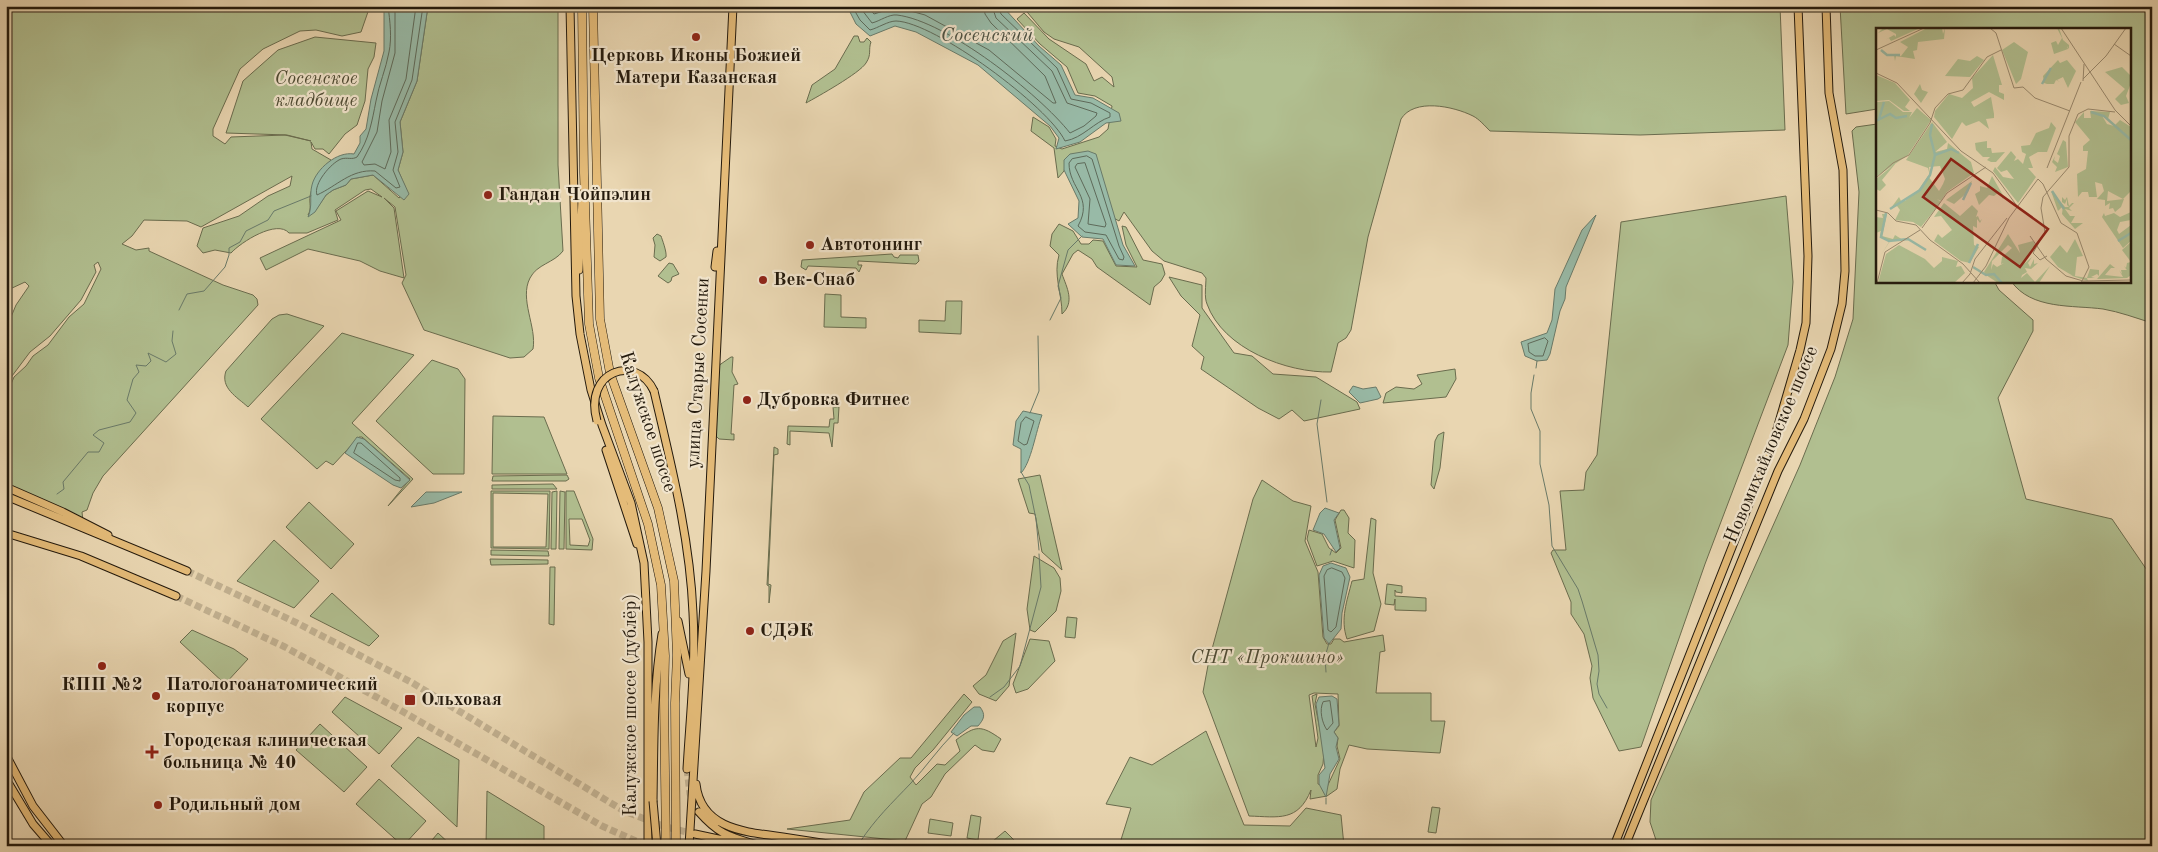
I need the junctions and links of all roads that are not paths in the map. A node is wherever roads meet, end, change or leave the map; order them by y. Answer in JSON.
{"nodes":[{"id":1,"x":570,"y":6,"type":"edge"},
{"id":2,"x":582,"y":6,"type":"edge"},
{"id":3,"x":593,"y":6,"type":"edge"},
{"id":4,"x":732,"y":6,"type":"edge"},
{"id":5,"x":1798,"y":6,"type":"edge"},
{"id":6,"x":1826,"y":6,"type":"edge"},
{"id":7,"x":584,"y":173,"type":"junction"},
{"id":8,"x":716,"y":267,"type":"dead end"},
{"id":9,"x":576,"y":296,"type":"junction"},
{"id":10,"x":6,"y":487,"type":"edge"},
{"id":11,"x":6,"y":496,"type":"edge"},
{"id":12,"x":6,"y":532,"type":"edge"},
{"id":13,"x":135,"y":549,"type":"junction"},
{"id":14,"x":644,"y":563,"type":"junction"},
{"id":15,"x":187,"y":572,"type":"tunnel mouth"},
{"id":16,"x":176,"y":596,"type":"tunnel mouth"},
{"id":17,"x":677,"y":615,"type":"junction"},
{"id":18,"x":664,"y":622,"type":"junction"},
{"id":19,"x":691,"y":687,"type":"junction"},
{"id":20,"x":6,"y":754,"type":"edge"},
{"id":21,"x":691,"y":770,"type":"junction"},
{"id":22,"x":6,"y":779,"type":"edge"},
{"id":23,"x":699,"y":812,"type":"tunnel mouth"},
{"id":24,"x":692,"y":835,"type":"junction"},
{"id":25,"x":52,"y":846,"type":"edge"},
{"id":26,"x":64,"y":846,"type":"edge"},
{"id":27,"x":649,"y":846,"type":"edge"},
{"id":28,"x":657,"y":846,"type":"edge"},
{"id":29,"x":666,"y":846,"type":"edge"},
{"id":30,"x":676,"y":846,"type":"edge"},
{"id":31,"x":688,"y":846,"type":"edge"},
{"id":32,"x":751,"y":846,"type":"edge"},
{"id":33,"x":761,"y":846,"type":"edge"},
{"id":34,"x":841,"y":846,"type":"edge"},
{"id":35,"x":1614,"y":846,"type":"edge"},
{"id":36,"x":1625,"y":846,"type":"edge"}],
"edges":[{"from":1,"to":9,"type":"main road"},
{"from":2,"to":7,"type":"highway","name":"Калужское шоссе"},
{"from":3,"to":17,"type":"highway","name":"Калужское шоссе"},
{"from":4,"to":8,"type":"main road","name":"улица Старые Сосенки"},
{"from":4,"to":21,"type":"main road","name":"улица Старые Сосенки"},
{"from":5,"to":35,"type":"main road","name":"Новомихайловское шоссе"},
{"from":6,"to":36,"type":"main road","name":"Новомихайловское шоссе"},
{"from":7,"to":9,"type":"main road"},
{"from":7,"to":18,"type":"highway","name":"Калужское шоссе"},
{"from":9,"to":14,"type":"main road"},
{"from":10,"to":13,"type":"main road"},
{"from":11,"to":13,"type":"main road"},
{"from":12,"to":16,"type":"main road"},
{"from":13,"to":15,"type":"main road"},
{"from":14,"to":19,"type":"main road","bridge":true},
{"from":14,"to":27,"type":"main road","name":"Калужское шоссе (дублёр)"},
{"from":17,"to":19,"type":"main road"},
{"from":17,"to":30,"type":"highway","name":"Калужское шоссе"},
{"from":18,"to":28,"type":"main road","bridge":true},
{"from":18,"to":29,"type":"highway","name":"Калужское шоссе"},
{"from":19,"to":21,"type":"main road"},
{"from":20,"to":26,"type":"main road"},
{"from":21,"to":24,"type":"main road"},
{"from":21,"to":34,"type":"main road"},
{"from":22,"to":25,"type":"main road"},
{"from":23,"to":33,"type":"main road"},
{"from":24,"to":31,"type":"main road"},
{"from":24,"to":32,"type":"main road"}]}
